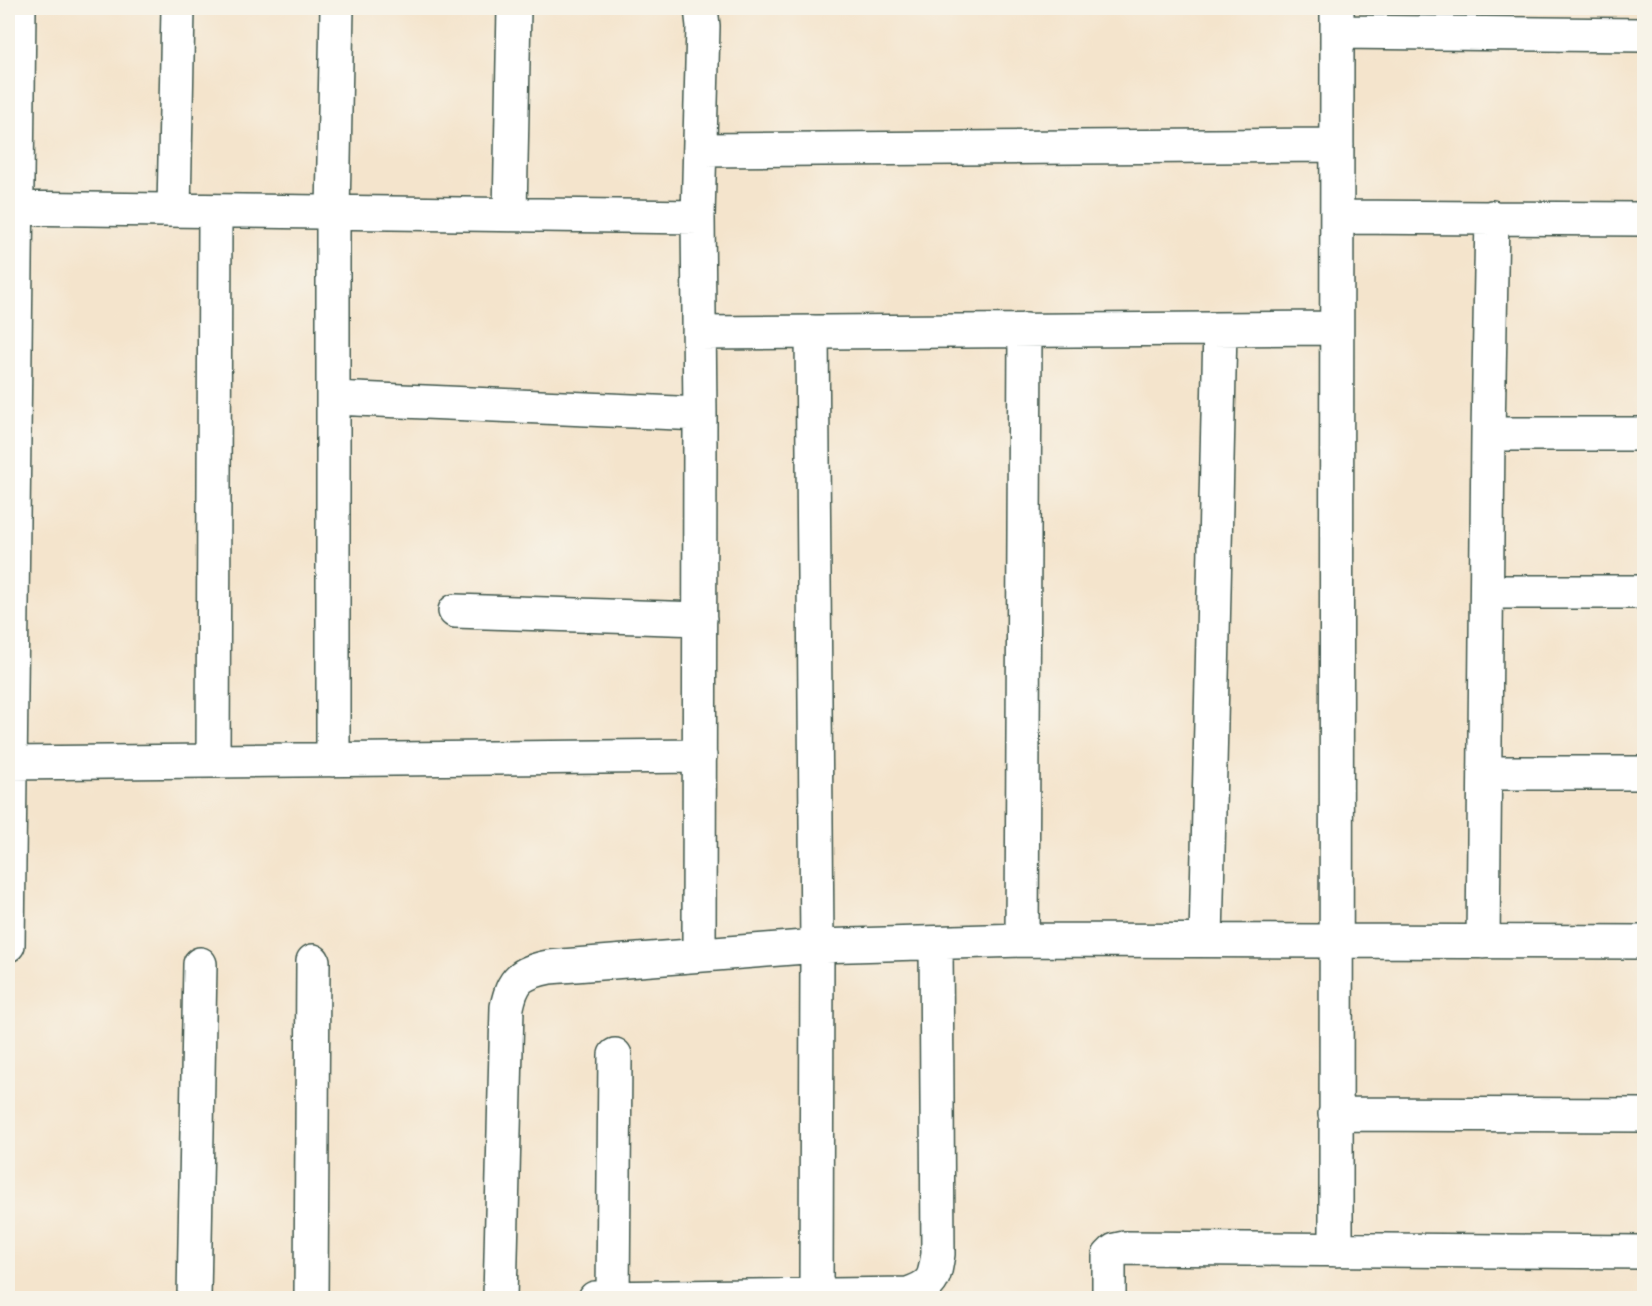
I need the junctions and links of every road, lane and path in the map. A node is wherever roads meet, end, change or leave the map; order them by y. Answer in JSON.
{"nodes":[{"id":1,"x":18,"y":8,"type":"edge"},
{"id":2,"x":178,"y":8,"type":"edge"},
{"id":3,"x":337,"y":8,"type":"edge"},
{"id":4,"x":514,"y":8,"type":"edge"},
{"id":5,"x":701,"y":8,"type":"edge"},
{"id":6,"x":1336,"y":20,"type":"edge"},
{"id":7,"x":1644,"y":35,"type":"edge"},
{"id":8,"x":1336,"y":145,"type":"junction"},
{"id":9,"x":700,"y":150,"type":"junction"},
{"id":10,"x":12,"y":208,"type":"edge"},
{"id":11,"x":174,"y":210,"type":"junction"},
{"id":12,"x":215,"y":211,"type":"junction"},
{"id":13,"x":333,"y":212,"type":"junction"},
{"id":14,"x":510,"y":214,"type":"junction"},
{"id":15,"x":698,"y":217,"type":"junction"},
{"id":16,"x":1336,"y":217,"type":"junction"},
{"id":17,"x":1492,"y":217,"type":"junction"},
{"id":18,"x":1644,"y":219,"type":"edge"},
{"id":19,"x":1336,"y":328,"type":"junction"},
{"id":20,"x":1220,"y":329,"type":"junction"},
{"id":21,"x":1025,"y":330,"type":"junction"},
{"id":22,"x":812,"y":332,"type":"junction"},
{"id":23,"x":699,"y":333,"type":"junction"},
{"id":24,"x":333,"y":398,"type":"junction"},
{"id":25,"x":700,"y":414,"type":"junction"},
{"id":26,"x":1488,"y":434,"type":"junction"},
{"id":27,"x":1644,"y":434,"type":"edge"},
{"id":28,"x":1487,"y":592,"type":"junction"},
{"id":29,"x":1644,"y":592,"type":"edge"},
{"id":30,"x":455,"y":611,"type":"dead end"},
{"id":31,"x":700,"y":619,"type":"junction"},
{"id":32,"x":700,"y":756,"type":"junction"},
{"id":33,"x":333,"y":760,"type":"junction"},
{"id":34,"x":213,"y":761,"type":"junction"},
{"id":35,"x":8,"y":763,"type":"edge"},
{"id":36,"x":1485,"y":773,"type":"junction"},
{"id":37,"x":1644,"y":773,"type":"edge"},
{"id":38,"x":1022,"y":940,"type":"junction"},
{"id":39,"x":1206,"y":940,"type":"junction"},
{"id":40,"x":1335,"y":941,"type":"junction"},
{"id":41,"x":1483,"y":942,"type":"junction"},
{"id":42,"x":1644,"y":942,"type":"edge"},
{"id":43,"x":936,"y":943,"type":"junction"},
{"id":44,"x":8,"y":945,"type":"edge"},
{"id":45,"x":817,"y":946,"type":"junction"},
{"id":46,"x":699,"y":955,"type":"junction"},
{"id":47,"x":313,"y":961,"type":"dead end"},
{"id":48,"x":200,"y":964,"type":"dead end"},
{"id":49,"x":615,"y":1055,"type":"dead end"},
{"id":50,"x":1335,"y":1114,"type":"junction"},
{"id":51,"x":1644,"y":1115,"type":"edge"},
{"id":52,"x":1336,"y":1250,"type":"junction"},
{"id":53,"x":1644,"y":1252,"type":"edge"},
{"id":54,"x":816,"y":1295,"type":"junction"},
{"id":55,"x":613,"y":1298,"type":"edge"},
{"id":56,"x":194,"y":1299,"type":"edge"},
{"id":57,"x":311,"y":1299,"type":"edge"},
{"id":58,"x":500,"y":1299,"type":"edge"},
{"id":59,"x":595,"y":1299,"type":"edge"},
{"id":60,"x":1109,"y":1299,"type":"edge"}],
"edges":[{"from":1,"to":10,"type":"street"},
{"from":2,"to":11,"type":"street"},
{"from":3,"to":13,"type":"street"},
{"from":4,"to":14,"type":"street"},
{"from":5,"to":9,"type":"street"},
{"from":6,"to":7,"type":"street"},
{"from":6,"to":8,"type":"street"},
{"from":8,"to":9,"type":"street"},
{"from":8,"to":16,"type":"street"},
{"from":9,"to":15,"type":"street"},
{"from":10,"to":11,"type":"street"},
{"from":10,"to":35,"type":"street"},
{"from":11,"to":12,"type":"street"},
{"from":12,"to":13,"type":"street"},
{"from":12,"to":34,"type":"street"},
{"from":13,"to":14,"type":"street"},
{"from":13,"to":24,"type":"street"},
{"from":14,"to":15,"type":"street"},
{"from":15,"to":23,"type":"street"},
{"from":16,"to":17,"type":"street"},
{"from":16,"to":19,"type":"street"},
{"from":17,"to":18,"type":"street"},
{"from":17,"to":26,"type":"street"},
{"from":19,"to":20,"type":"street"},
{"from":19,"to":40,"type":"street"},
{"from":20,"to":21,"type":"street"},
{"from":20,"to":39,"type":"street"},
{"from":21,"to":22,"type":"street"},
{"from":21,"to":38,"type":"street"},
{"from":22,"to":23,"type":"street"},
{"from":22,"to":45,"type":"street"},
{"from":23,"to":25,"type":"street"},
{"from":24,"to":25,"type":"street"},
{"from":24,"to":33,"type":"street"},
{"from":25,"to":31,"type":"street"},
{"from":26,"to":27,"type":"street"},
{"from":26,"to":28,"type":"street"},
{"from":28,"to":29,"type":"street"},
{"from":28,"to":36,"type":"street"},
{"from":30,"to":31,"type":"street"},
{"from":31,"to":32,"type":"street"},
{"from":32,"to":33,"type":"street"},
{"from":32,"to":46,"type":"street"},
{"from":33,"to":34,"type":"street"},
{"from":34,"to":35,"type":"street"},
{"from":35,"to":44,"type":"street"},
{"from":36,"to":37,"type":"street"},
{"from":36,"to":41,"type":"street"},
{"from":38,"to":39,"type":"street"},
{"from":38,"to":43,"type":"street"},
{"from":39,"to":40,"type":"street"},
{"from":40,"to":41,"type":"street"},
{"from":40,"to":50,"type":"street"},
{"from":41,"to":42,"type":"street"},
{"from":43,"to":45,"type":"street"},
{"from":43,"to":54,"type":"street"},
{"from":45,"to":46,"type":"street"},
{"from":45,"to":54,"type":"street"},
{"from":46,"to":58,"type":"street"},
{"from":47,"to":57,"type":"street"},
{"from":48,"to":56,"type":"street"},
{"from":49,"to":55,"type":"street"},
{"from":50,"to":51,"type":"street"},
{"from":50,"to":52,"type":"street"},
{"from":52,"to":53,"type":"street"},
{"from":52,"to":60,"type":"street"},
{"from":54,"to":55,"type":"street"},
{"from":55,"to":59,"type":"street"}]}
